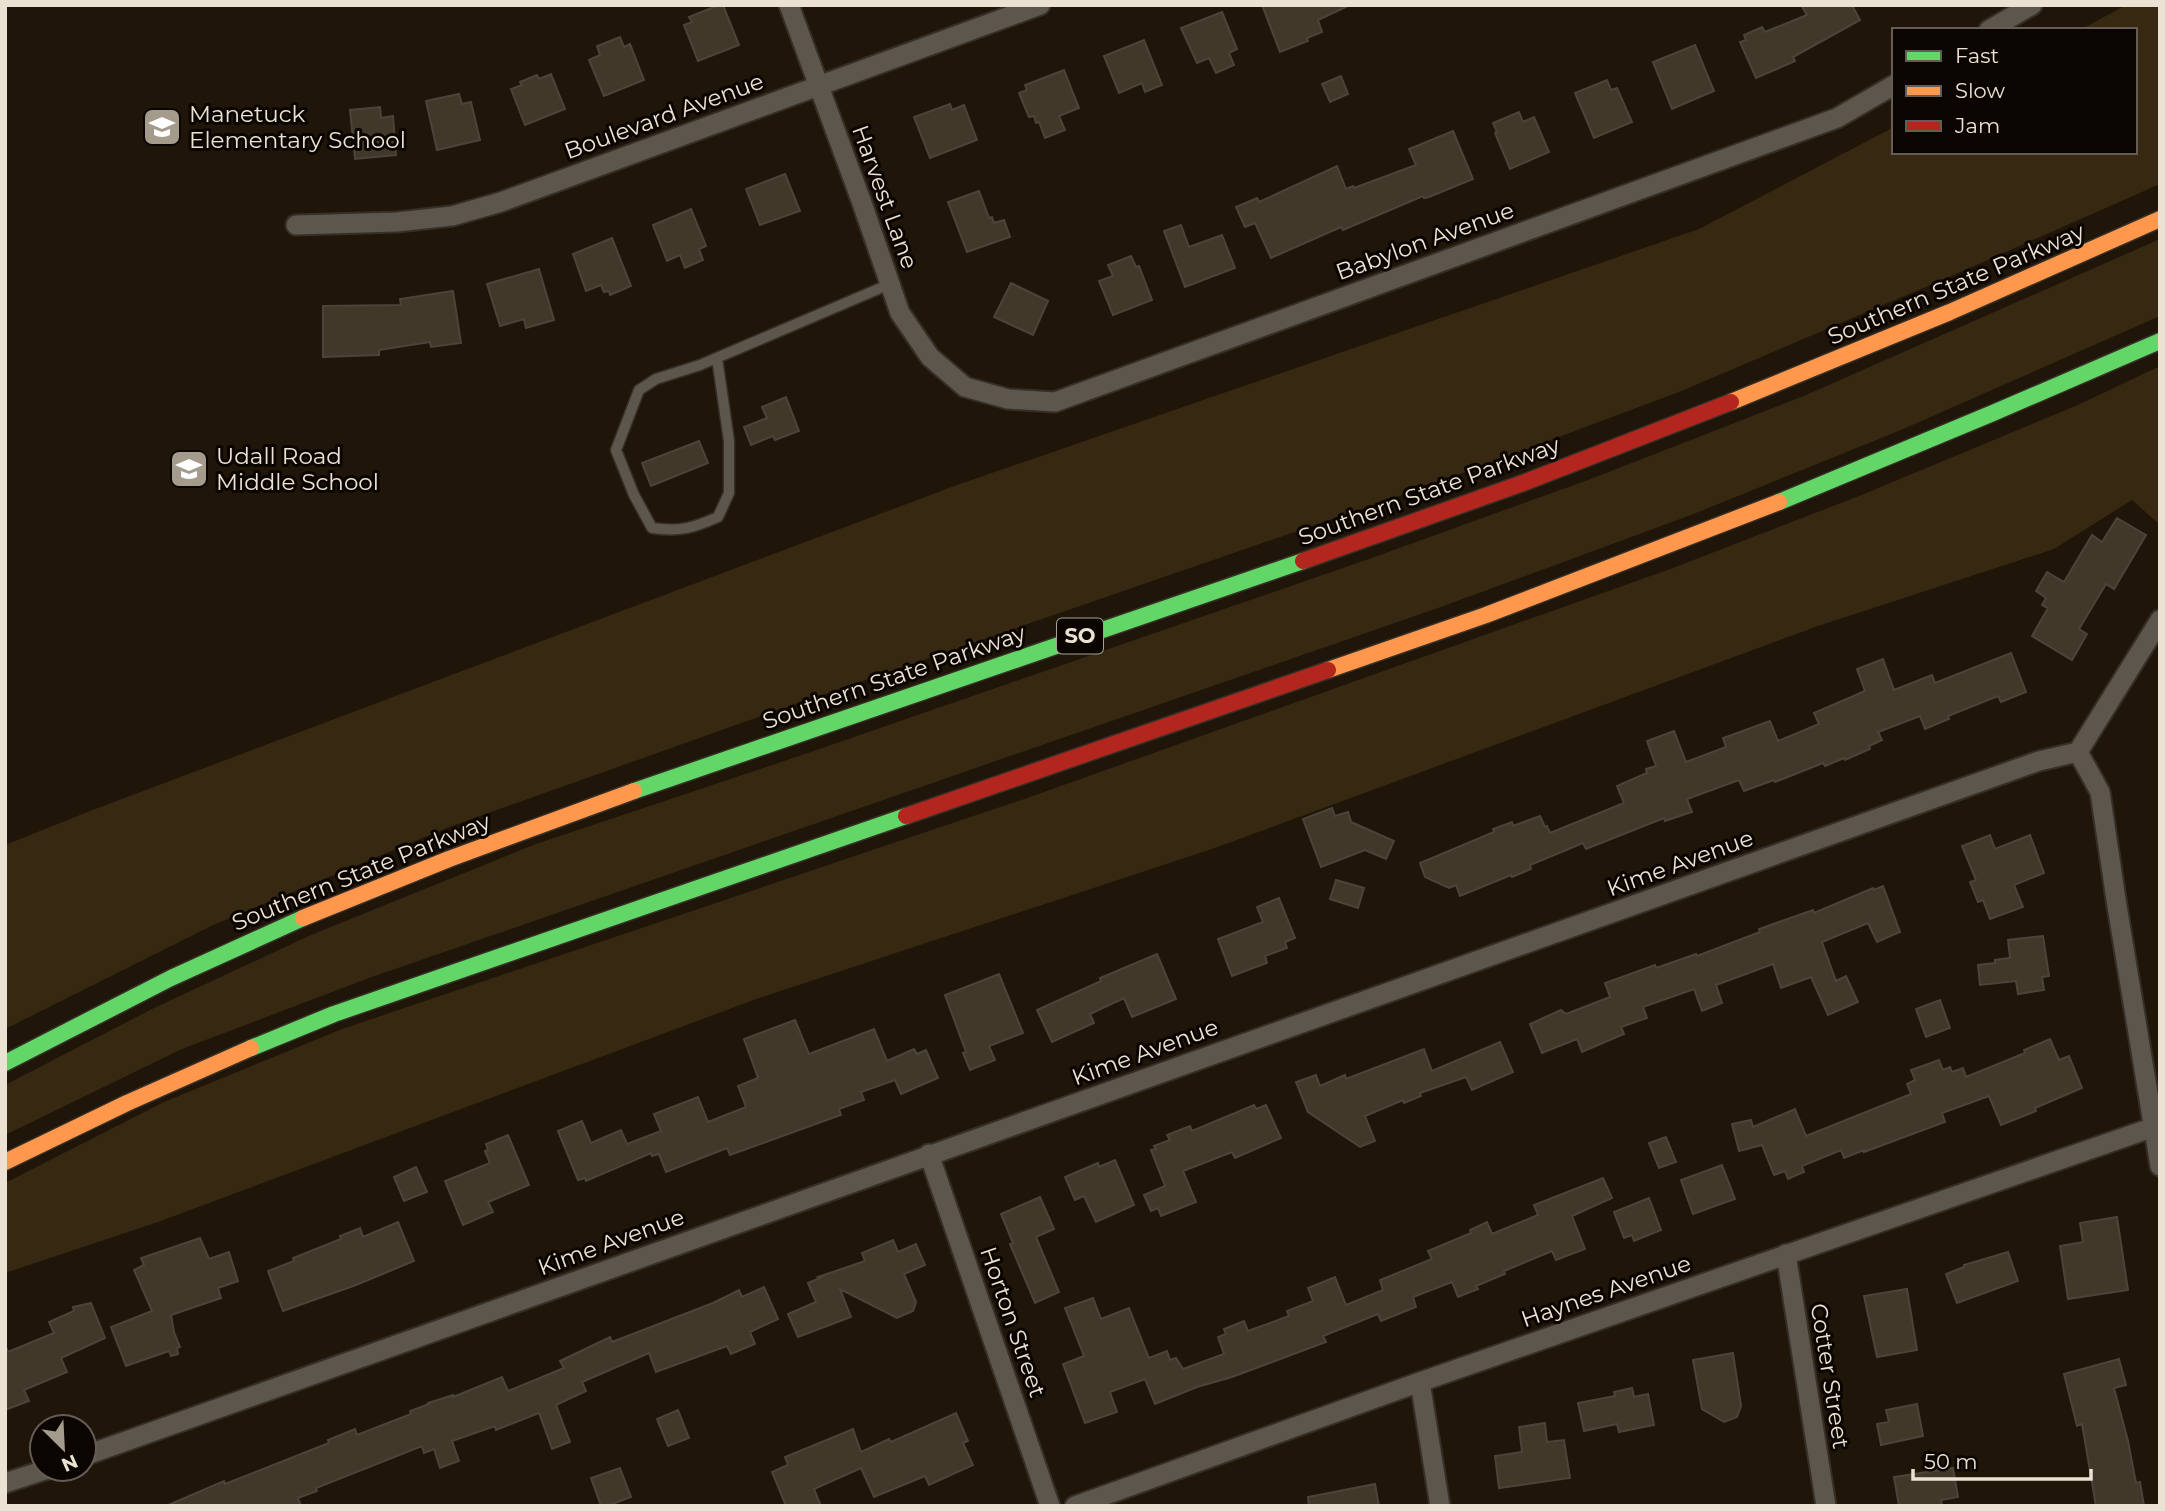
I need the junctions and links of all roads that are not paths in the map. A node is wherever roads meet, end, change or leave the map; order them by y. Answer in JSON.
{"nodes":[{"id":1,"x":789,"y":5,"type":"edge"},
{"id":2,"x":1040,"y":5,"type":"edge"},
{"id":3,"x":2032,"y":5,"type":"edge"},
{"id":4,"x":1992,"y":28,"type":"edge"},
{"id":5,"x":818,"y":86,"type":"junction"},
{"id":6,"x":1892,"y":86,"type":"edge"},
{"id":7,"x":2160,"y":219,"type":"edge"},
{"id":8,"x":296,"y":225,"type":"dead end"},
{"id":9,"x":890,"y":285,"type":"junction"},
{"id":10,"x":2160,"y":341,"type":"edge"},
{"id":11,"x":717,"y":358,"type":"junction"},
{"id":12,"x":965,"y":387,"type":"joint"},
{"id":13,"x":2160,"y":620,"type":"edge"},
{"id":14,"x":2078,"y":752,"type":"junction"},
{"id":15,"x":5,"y":1063,"type":"edge"},
{"id":16,"x":2154,"y":1127,"type":"junction"},
{"id":17,"x":929,"y":1154,"type":"junction"},
{"id":18,"x":5,"y":1162,"type":"edge"},
{"id":19,"x":2160,"y":1166,"type":"edge"},
{"id":20,"x":1786,"y":1254,"type":"junction"},
{"id":21,"x":1420,"y":1382,"type":"junction"},
{"id":22,"x":98,"y":1451,"type":"edge"},
{"id":23,"x":28,"y":1476,"type":"edge"},
{"id":24,"x":5,"y":1483,"type":"edge"},
{"id":25,"x":1050,"y":1506,"type":"edge"},
{"id":26,"x":1075,"y":1506,"type":"edge"},
{"id":27,"x":1440,"y":1506,"type":"edge"},
{"id":28,"x":1826,"y":1506,"type":"edge"}],
"edges":[{"from":1,"to":5,"type":"street","name":"Harvest Lane"},
{"from":2,"to":5,"type":"street","name":"Boulevard Avenue"},
{"from":3,"to":4,"type":"street"},
{"from":5,"to":8,"type":"street","name":"Boulevard Avenue"},
{"from":5,"to":9,"type":"street","name":"Harvest Lane"},
{"from":6,"to":12,"type":"street","name":"Babylon Avenue"},
{"from":7,"to":15,"type":"highway","name":"Southern State Parkway","number":"SO"},
{"from":9,"to":11,"type":"lane"},
{"from":9,"to":12,"type":"street","name":"Harvest Lane"},
{"from":10,"to":18,"type":"highway"},
{"from":11,"to":11,"type":"lane"},
{"from":13,"to":14,"type":"street"},
{"from":14,"to":16,"type":"street"},
{"from":14,"to":17,"type":"street","name":"Kime Avenue"},
{"from":16,"to":19,"type":"street"},
{"from":16,"to":20,"type":"street","name":"Haynes Avenue"},
{"from":17,"to":22,"type":"street","name":"Kime Avenue"},
{"from":17,"to":25,"type":"street","name":"Horton Street"},
{"from":20,"to":21,"type":"street","name":"Haynes Avenue"},
{"from":20,"to":28,"type":"street","name":"Cotter Street"},
{"from":21,"to":26,"type":"street","name":"Haynes Avenue"},
{"from":21,"to":27,"type":"street"},
{"from":23,"to":24,"type":"street"}]}
